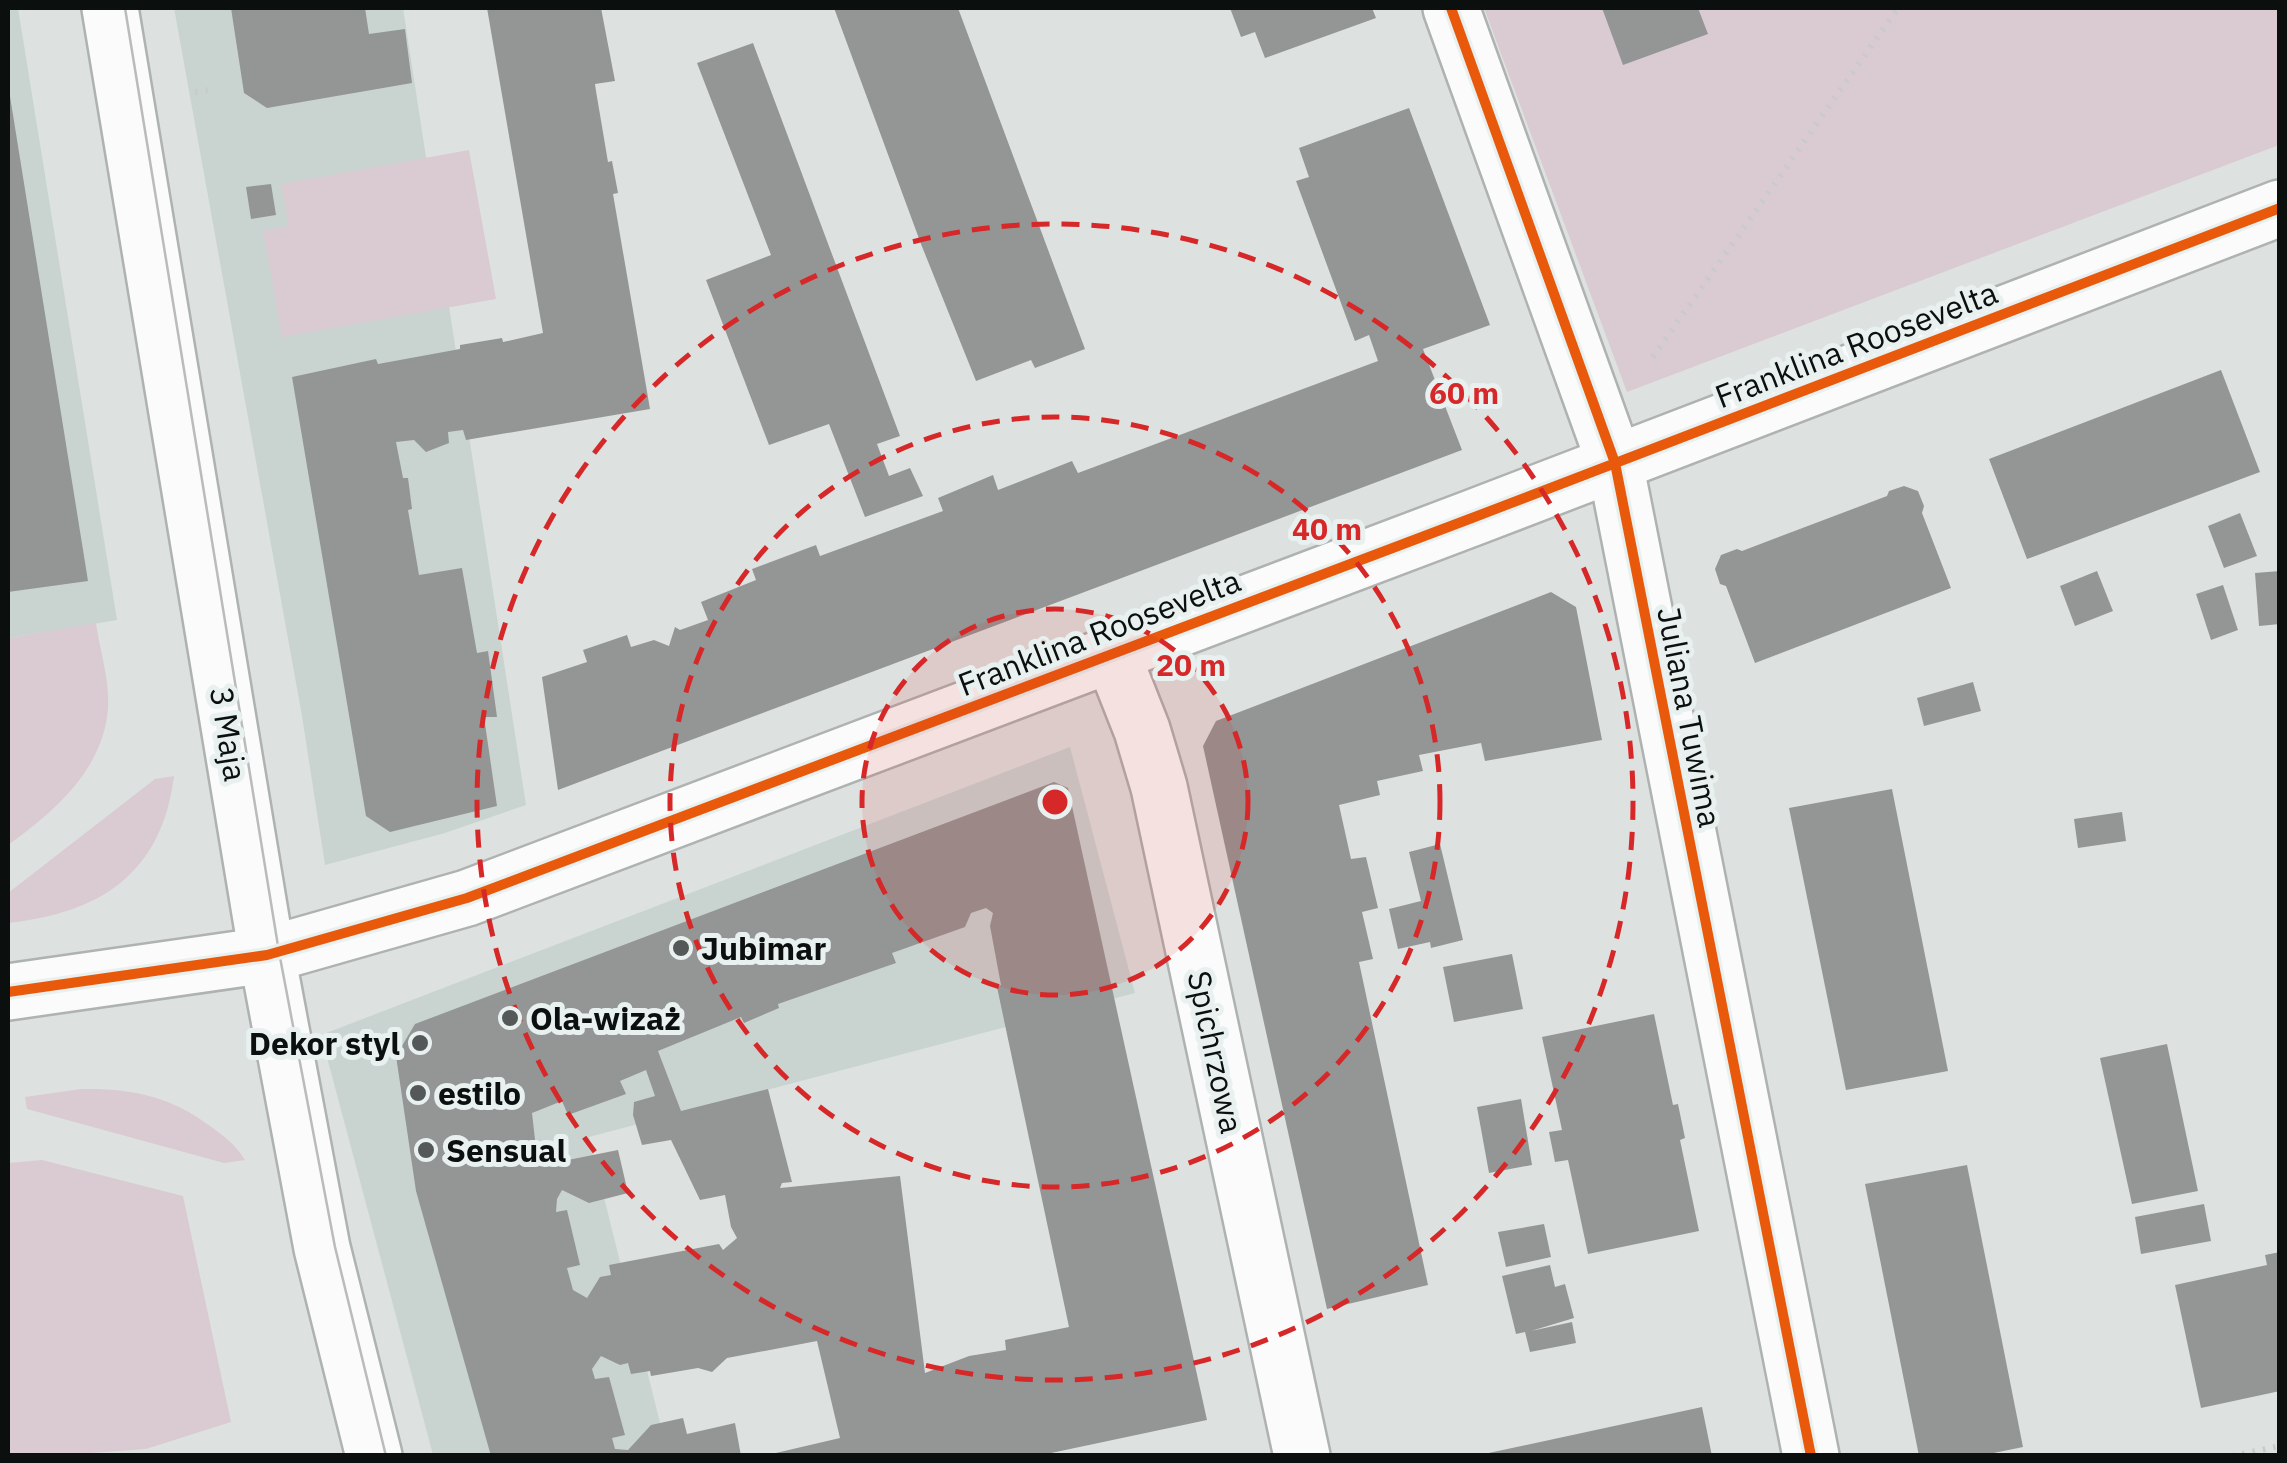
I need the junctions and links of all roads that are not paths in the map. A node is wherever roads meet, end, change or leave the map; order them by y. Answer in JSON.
{"nodes":[{"id":1,"x":110,"y":8,"type":"edge"},
{"id":2,"x":1451,"y":8,"type":"edge"},
{"id":3,"x":2280,"y":208,"type":"edge"},
{"id":4,"x":1615,"y":463,"type":"junction"},
{"id":5,"x":1112,"y":654,"type":"junction"},
{"id":6,"x":267,"y":955,"type":"junction"},
{"id":7,"x":8,"y":992,"type":"edge"},
{"id":8,"x":374,"y":1456,"type":"edge"},
{"id":9,"x":1302,"y":1456,"type":"edge"},
{"id":10,"x":1811,"y":1456,"type":"edge"}],
"edges":[{"from":1,"to":6,"type":"street","name":"3 Maja"},
{"from":2,"to":4,"type":"street","name":"Juliana Tuwima"},
{"from":3,"to":4,"type":"street","name":"Franklina Roosevelta"},
{"from":4,"to":5,"type":"street","name":"Franklina Roosevelta"},
{"from":4,"to":10,"type":"street","name":"Juliana Tuwima"},
{"from":5,"to":6,"type":"street","name":"Franklina Roosevelta"},
{"from":5,"to":9,"type":"street","name":"Spichrzowa"},
{"from":6,"to":7,"type":"street","name":"Franklina Roosevelta"},
{"from":6,"to":8,"type":"street","name":"3 Maja"}]}
